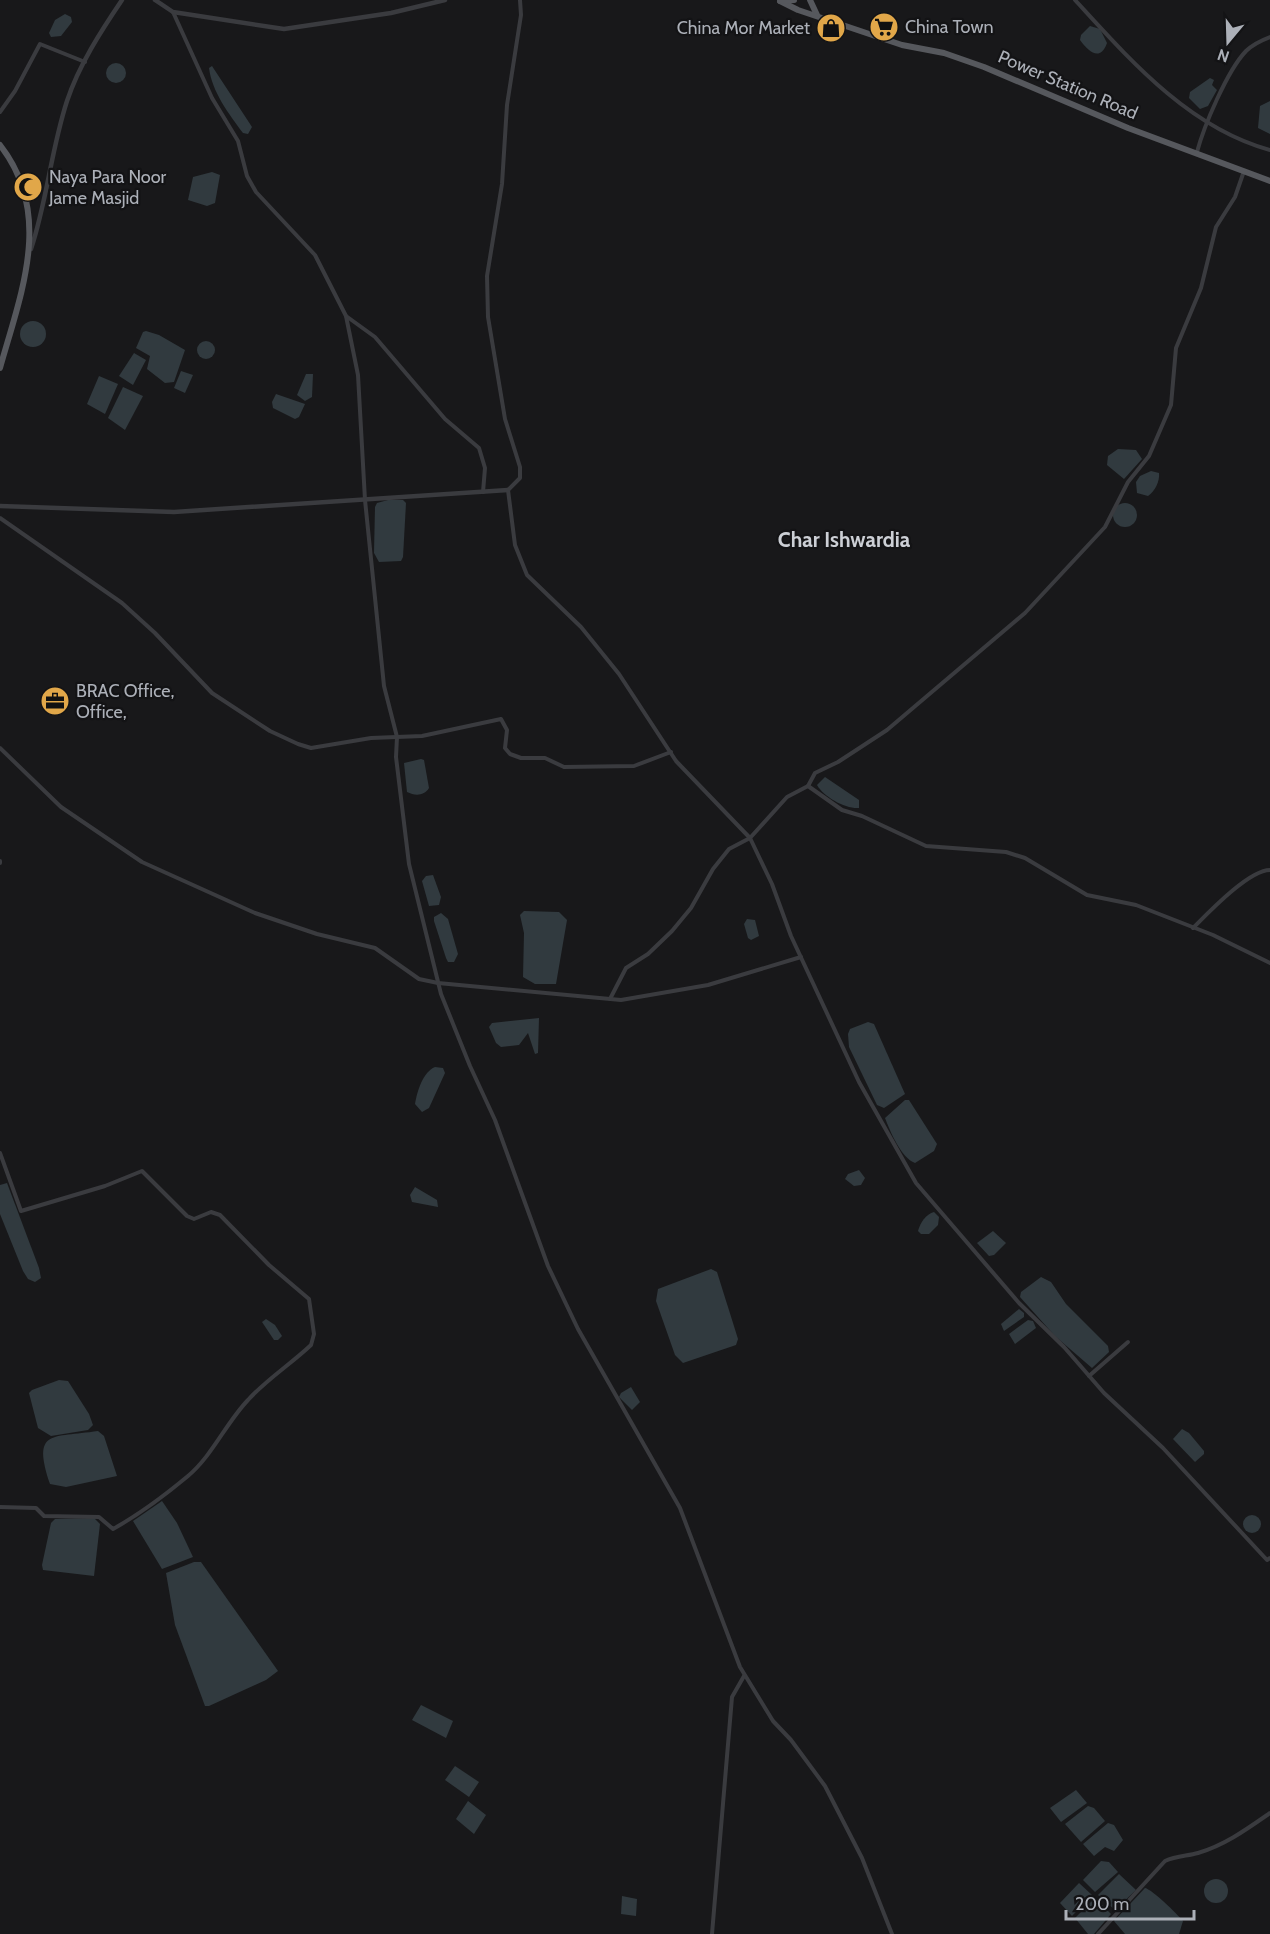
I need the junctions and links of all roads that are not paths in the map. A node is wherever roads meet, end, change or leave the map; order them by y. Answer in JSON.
{"nodes":[{"id":1,"x":122,"y":0,"type":"edge"},
{"id":2,"x":155,"y":0,"type":"edge"},
{"id":3,"x":445,"y":0,"type":"edge"},
{"id":4,"x":520,"y":0,"type":"edge"},
{"id":5,"x":779,"y":0,"type":"edge"},
{"id":6,"x":794,"y":0,"type":"edge"},
{"id":7,"x":810,"y":0,"type":"edge"},
{"id":8,"x":1076,"y":0,"type":"edge"},
{"id":9,"x":173,"y":12,"type":"junction"},
{"id":10,"x":817,"y":15,"type":"junction"},
{"id":11,"x":1270,"y":37,"type":"edge"},
{"id":12,"x":85,"y":62,"type":"junction"},
{"id":13,"x":0,"y":112,"type":"edge"},
{"id":14,"x":1207,"y":122,"type":"junction"},
{"id":15,"x":0,"y":144,"type":"edge"},
{"id":16,"x":1270,"y":150,"type":"edge"},
{"id":17,"x":1197,"y":152,"type":"junction"},
{"id":18,"x":1244,"y":171,"type":"junction"},
{"id":19,"x":1270,"y":181,"type":"edge"},
{"id":20,"x":31,"y":249,"type":"junction"},
{"id":21,"x":346,"y":316,"type":"junction"},
{"id":22,"x":0,"y":368,"type":"edge"},
{"id":23,"x":508,"y":490,"type":"junction"},
{"id":24,"x":483,"y":492,"type":"junction"},
{"id":25,"x":365,"y":500,"type":"junction"},
{"id":26,"x":0,"y":506,"type":"edge"},
{"id":27,"x":0,"y":518,"type":"edge"},
{"id":28,"x":397,"y":737,"type":"junction"},
{"id":29,"x":0,"y":748,"type":"edge"},
{"id":30,"x":671,"y":752,"type":"junction"},
{"id":31,"x":808,"y":786,"type":"junction"},
{"id":32,"x":750,"y":838,"type":"junction"},
{"id":33,"x":1270,"y":870,"type":"edge"},
{"id":34,"x":1192,"y":928,"type":"junction"},
{"id":35,"x":801,"y":957,"type":"junction"},
{"id":36,"x":1270,"y":963,"type":"edge"},
{"id":37,"x":438,"y":983,"type":"junction"},
{"id":38,"x":610,"y":999,"type":"junction"},
{"id":39,"x":0,"y":1153,"type":"edge"},
{"id":40,"x":1128,"y":1342,"type":"dead end"},
{"id":41,"x":1089,"y":1376,"type":"junction"},
{"id":42,"x":0,"y":1507,"type":"edge"},
{"id":43,"x":1270,"y":1558,"type":"edge"},
{"id":44,"x":744,"y":1675,"type":"junction"},
{"id":45,"x":1270,"y":1814,"type":"edge"},
{"id":46,"x":712,"y":1934,"type":"edge"},
{"id":47,"x":892,"y":1934,"type":"edge"},
{"id":48,"x":1098,"y":1934,"type":"edge"}],
"edges":[{"from":1,"to":12,"type":"street"},
{"from":2,"to":9,"type":"street"},
{"from":3,"to":9,"type":"street"},
{"from":4,"to":23,"type":"street"},
{"from":5,"to":6,"type":"main road"},
{"from":5,"to":10,"type":"main road","name":"Power Station Road"},
{"from":7,"to":10,"type":"main road"},
{"from":8,"to":14,"type":"street"},
{"from":9,"to":21,"type":"street"},
{"from":10,"to":17,"type":"main road","name":"Power Station Road"},
{"from":11,"to":14,"type":"street"},
{"from":12,"to":13,"type":"street"},
{"from":12,"to":20,"type":"street"},
{"from":14,"to":16,"type":"street"},
{"from":14,"to":17,"type":"street"},
{"from":15,"to":20,"type":"main road"},
{"from":17,"to":18,"type":"main road","name":"Power Station Road"},
{"from":18,"to":19,"type":"main road","name":"Power Station Road"},
{"from":18,"to":31,"type":"street"},
{"from":20,"to":22,"type":"main road"},
{"from":21,"to":24,"type":"street"},
{"from":21,"to":25,"type":"street"},
{"from":23,"to":24,"type":"street"},
{"from":23,"to":30,"type":"street"},
{"from":24,"to":25,"type":"street"},
{"from":25,"to":26,"type":"street"},
{"from":25,"to":28,"type":"street"},
{"from":27,"to":28,"type":"street"},
{"from":28,"to":30,"type":"street"},
{"from":28,"to":37,"type":"street"},
{"from":29,"to":37,"type":"street"},
{"from":30,"to":32,"type":"street"},
{"from":31,"to":32,"type":"street"},
{"from":31,"to":34,"type":"street"},
{"from":32,"to":35,"type":"street"},
{"from":32,"to":38,"type":"street"},
{"from":33,"to":34,"type":"street"},
{"from":34,"to":36,"type":"street"},
{"from":35,"to":38,"type":"street"},
{"from":35,"to":41,"type":"street"},
{"from":37,"to":38,"type":"street"},
{"from":37,"to":44,"type":"street"},
{"from":39,"to":42,"type":"street"},
{"from":40,"to":41,"type":"street"},
{"from":41,"to":43,"type":"street"},
{"from":44,"to":46,"type":"street"},
{"from":44,"to":47,"type":"street"},
{"from":45,"to":48,"type":"street"}]}
